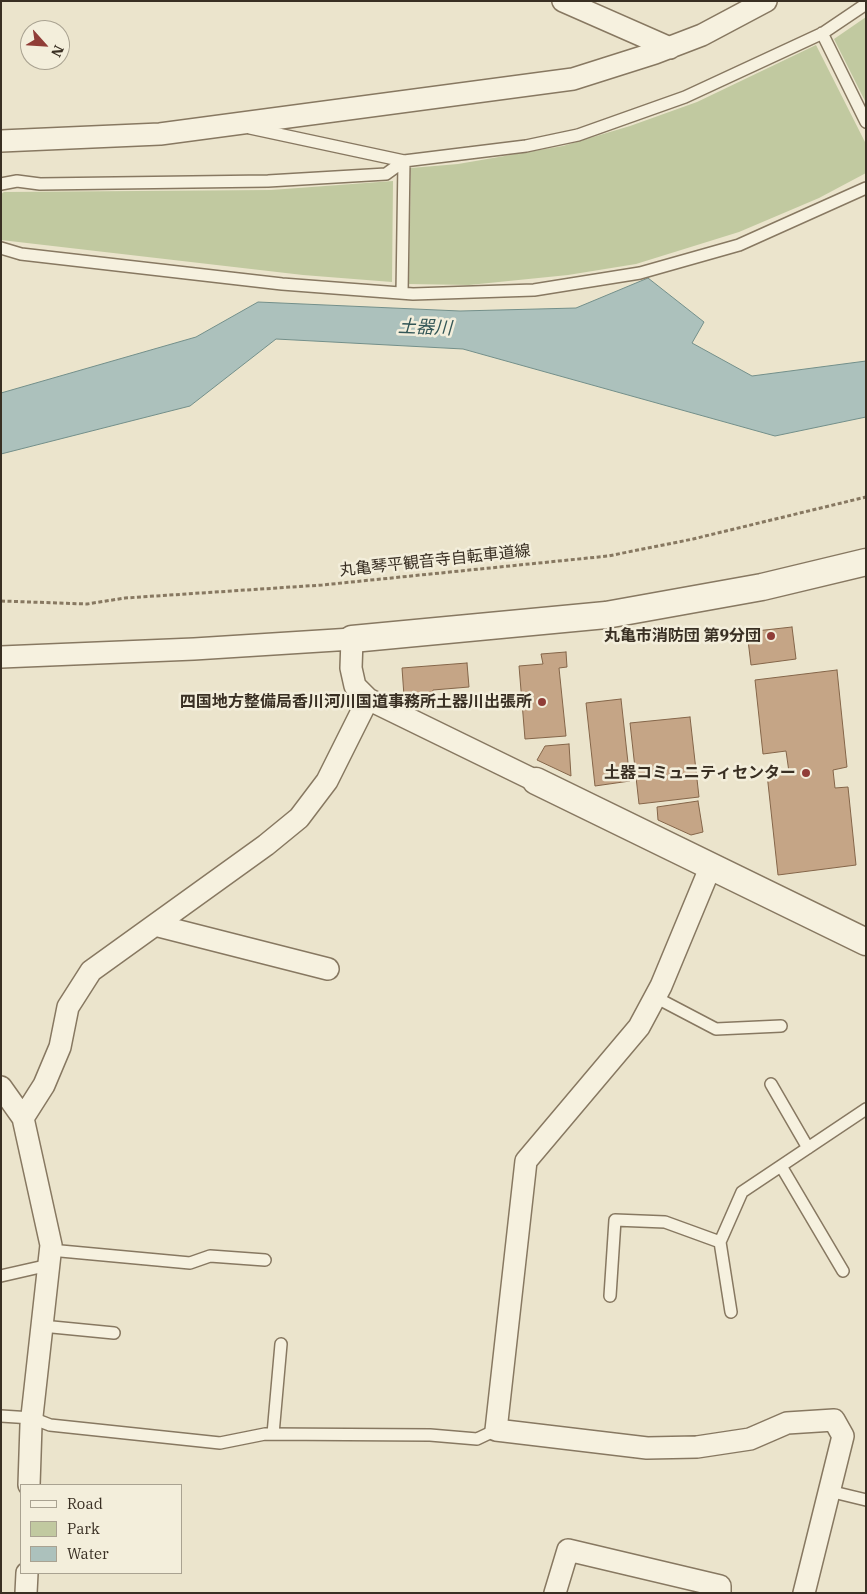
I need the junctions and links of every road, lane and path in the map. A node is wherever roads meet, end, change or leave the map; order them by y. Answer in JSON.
{"nodes":[{"id":1,"x":563,"y":1,"type":"edge"},
{"id":2,"x":766,"y":1,"type":"edge"},
{"id":3,"x":866,"y":4,"type":"edge"},
{"id":4,"x":822,"y":33,"type":"junction"},
{"id":5,"x":670,"y":48,"type":"junction"},
{"id":6,"x":866,"y":122,"type":"edge"},
{"id":7,"x":233,"y":124,"type":"junction"},
{"id":8,"x":1,"y":141,"type":"edge"},
{"id":9,"x":404,"y":161,"type":"junction"},
{"id":10,"x":1,"y":184,"type":"edge"},
{"id":11,"x":866,"y":188,"type":"edge"},
{"id":12,"x":1,"y":248,"type":"edge"},
{"id":13,"x":402,"y":293,"type":"junction"},
{"id":14,"x":866,"y":497,"type":"edge"},
{"id":15,"x":866,"y":562,"type":"edge"},
{"id":16,"x":1,"y":601,"type":"edge"},
{"id":17,"x":352,"y":639,"type":"junction"},
{"id":18,"x":1,"y":657,"type":"edge"},
{"id":19,"x":368,"y":699,"type":"junction"},
{"id":20,"x":536,"y":782,"type":"joint"},
{"id":21,"x":710,"y":868,"type":"junction"},
{"id":22,"x":155,"y":925,"type":"junction"},
{"id":23,"x":866,"y":942,"type":"edge"},
{"id":24,"x":328,"y":969,"type":"dead end"},
{"id":25,"x":655,"y":997,"type":"junction"},
{"id":26,"x":781,"y":1026,"type":"dead end"},
{"id":27,"x":771,"y":1084,"type":"dead end"},
{"id":28,"x":1,"y":1087,"type":"edge"},
{"id":29,"x":866,"y":1109,"type":"edge"},
{"id":30,"x":23,"y":1118,"type":"junction"},
{"id":31,"x":808,"y":1148,"type":"junction"},
{"id":32,"x":781,"y":1166,"type":"junction"},
{"id":33,"x":720,"y":1242,"type":"junction"},
{"id":34,"x":50,"y":1258,"type":"junction"},
{"id":35,"x":265,"y":1260,"type":"dead end"},
{"id":36,"x":843,"y":1271,"type":"dead end"},
{"id":37,"x":1,"y":1276,"type":"edge"},
{"id":38,"x":610,"y":1296,"type":"dead end"},
{"id":39,"x":731,"y":1312,"type":"dead end"},
{"id":40,"x":42,"y":1326,"type":"junction"},
{"id":41,"x":114,"y":1333,"type":"dead end"},
{"id":42,"x":281,"y":1344,"type":"dead end"},
{"id":43,"x":1,"y":1416,"type":"edge"},
{"id":44,"x":32,"y":1418,"type":"junction"},
{"id":45,"x":496,"y":1430,"type":"junction"},
{"id":46,"x":273,"y":1434,"type":"junction"},
{"id":47,"x":30,"y":1484,"type":"edge"},
{"id":48,"x":829,"y":1492,"type":"junction"},
{"id":49,"x":866,"y":1500,"type":"edge"},
{"id":50,"x":27,"y":1574,"type":"edge"},
{"id":51,"x":26,"y":1593,"type":"edge"},
{"id":52,"x":555,"y":1593,"type":"edge"},
{"id":53,"x":720,"y":1593,"type":"edge"},
{"id":54,"x":804,"y":1593,"type":"edge"}],
"edges":[{"from":1,"to":5,"type":"street"},
{"from":2,"to":5,"type":"street"},
{"from":3,"to":4,"type":"lane"},
{"from":4,"to":6,"type":"lane"},
{"from":4,"to":9,"type":"lane"},
{"from":5,"to":7,"type":"street"},
{"from":7,"to":8,"type":"street"},
{"from":7,"to":9,"type":"lane"},
{"from":9,"to":10,"type":"lane"},
{"from":9,"to":13,"type":"lane"},
{"from":11,"to":13,"type":"lane"},
{"from":12,"to":13,"type":"lane"},
{"from":14,"to":16,"type":"path","name":"丸亀琴平観音寺自転車道線"},
{"from":15,"to":17,"type":"street"},
{"from":17,"to":18,"type":"street"},
{"from":17,"to":19,"type":"street"},
{"from":19,"to":20,"type":"street"},
{"from":19,"to":22,"type":"street"},
{"from":20,"to":21,"type":"street"},
{"from":21,"to":23,"type":"street"},
{"from":21,"to":25,"type":"street"},
{"from":22,"to":24,"type":"street"},
{"from":22,"to":30,"type":"street"},
{"from":25,"to":26,"type":"lane"},
{"from":25,"to":45,"type":"street"},
{"from":27,"to":31,"type":"lane"},
{"from":28,"to":30,"type":"street"},
{"from":29,"to":31,"type":"lane"},
{"from":30,"to":34,"type":"street"},
{"from":31,"to":32,"type":"lane"},
{"from":32,"to":33,"type":"lane"},
{"from":32,"to":36,"type":"lane"},
{"from":33,"to":38,"type":"lane"},
{"from":33,"to":39,"type":"lane"},
{"from":34,"to":35,"type":"lane"},
{"from":34,"to":37,"type":"lane"},
{"from":34,"to":40,"type":"street"},
{"from":40,"to":41,"type":"lane"},
{"from":40,"to":44,"type":"street"},
{"from":42,"to":46,"type":"lane"},
{"from":43,"to":44,"type":"lane"},
{"from":44,"to":46,"type":"lane"},
{"from":44,"to":47,"type":"street"},
{"from":45,"to":46,"type":"lane"},
{"from":45,"to":48,"type":"street"},
{"from":48,"to":49,"type":"lane"},
{"from":48,"to":54,"type":"street"},
{"from":50,"to":51,"type":"street"},
{"from":52,"to":53,"type":"street"}]}
